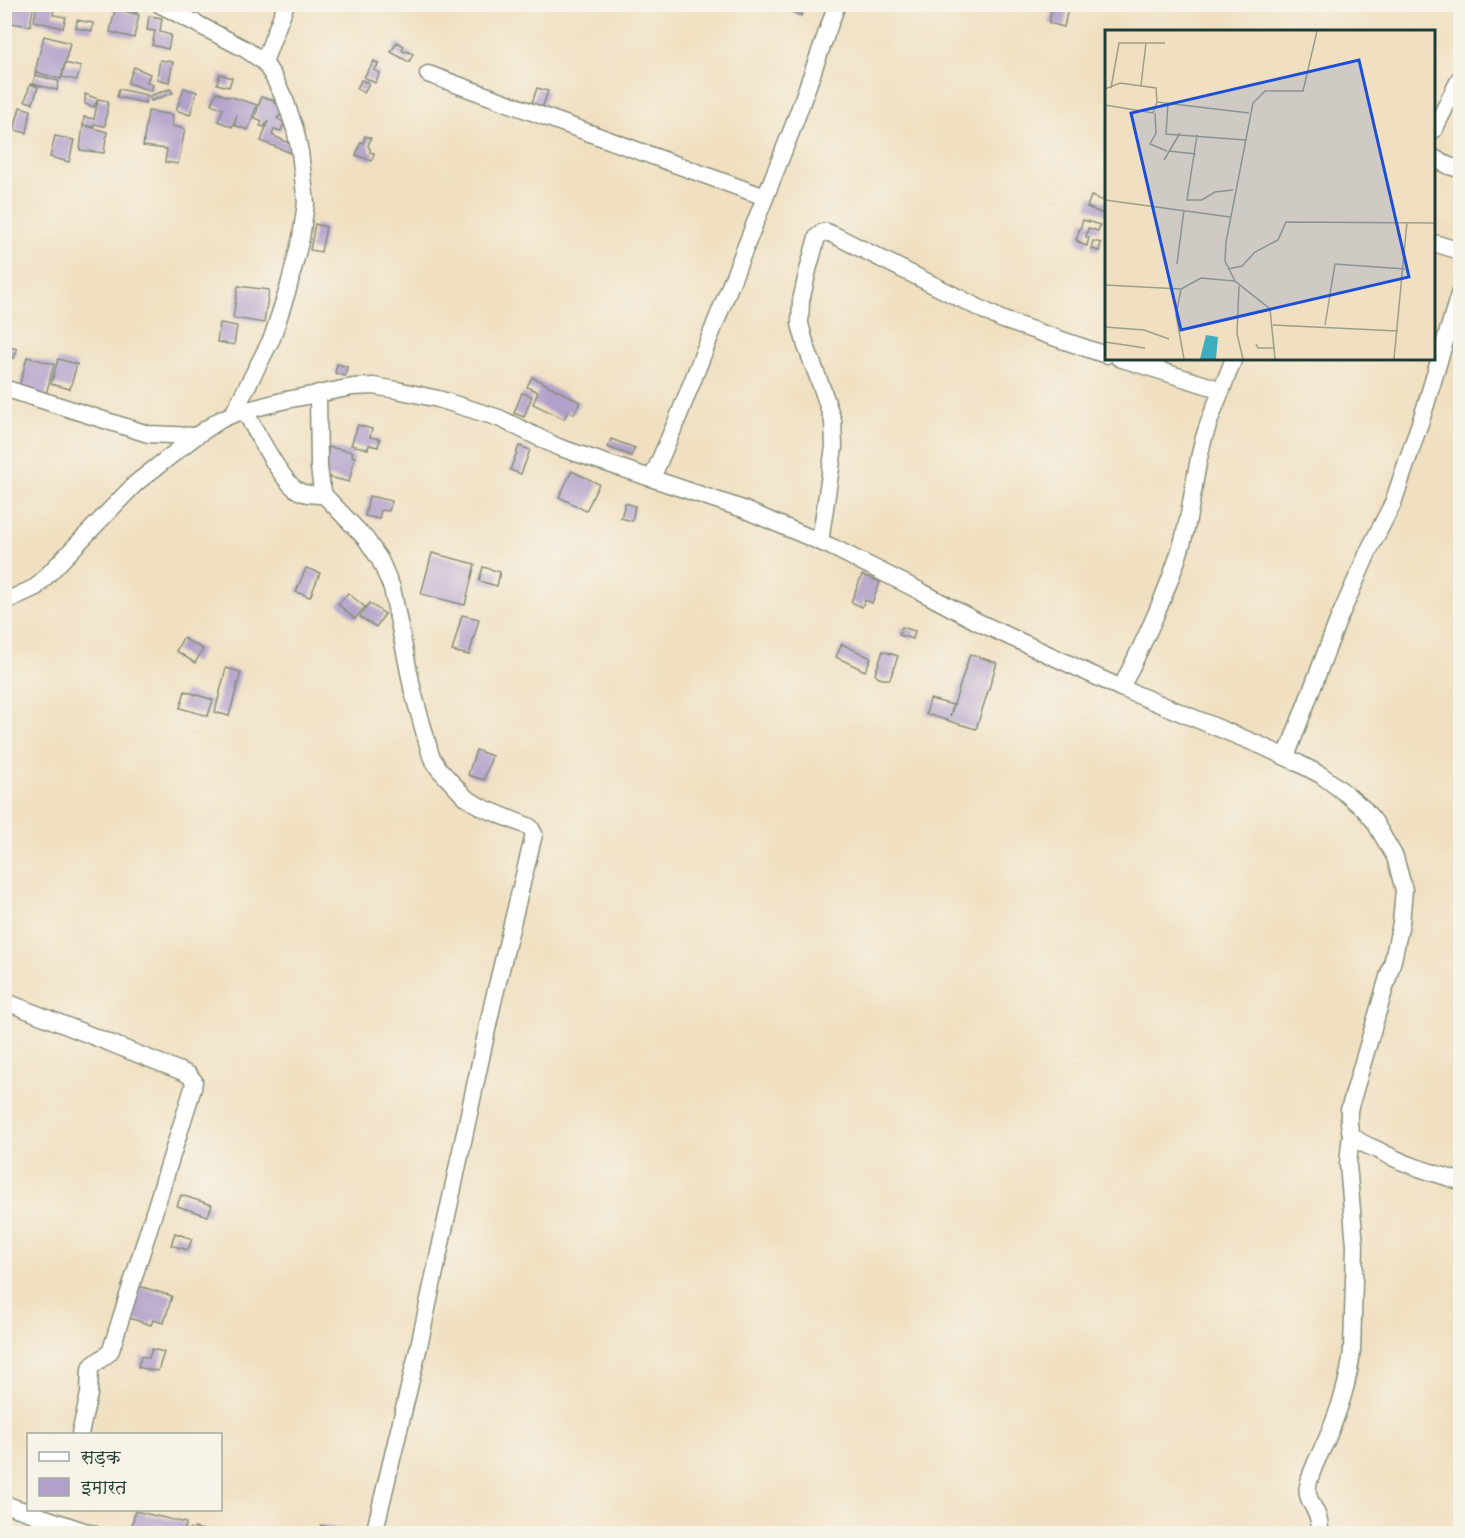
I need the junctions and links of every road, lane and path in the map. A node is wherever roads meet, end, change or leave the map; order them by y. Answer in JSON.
{"nodes":[{"id":1,"x":159,"y":4,"type":"edge"},
{"id":2,"x":286,"y":4,"type":"edge"},
{"id":3,"x":837,"y":4,"type":"edge"},
{"id":4,"x":264,"y":62,"type":"junction"},
{"id":5,"x":428,"y":74,"type":"dead end"},
{"id":6,"x":1461,"y":78,"type":"edge"},
{"id":7,"x":1435,"y":128,"type":"edge"},
{"id":8,"x":1435,"y":159,"type":"edge"},
{"id":9,"x":1461,"y":169,"type":"edge"},
{"id":10,"x":765,"y":197,"type":"junction"},
{"id":11,"x":1435,"y":243,"type":"edge"},
{"id":12,"x":1461,"y":251,"type":"edge"},
{"id":13,"x":1461,"y":291,"type":"edge"},
{"id":14,"x":1105,"y":351,"type":"edge"},
{"id":15,"x":1133,"y":360,"type":"edge"},
{"id":16,"x":1233,"y":360,"type":"edge"},
{"id":17,"x":4,"y":388,"type":"edge"},
{"id":18,"x":1222,"y":390,"type":"junction"},
{"id":19,"x":318,"y":393,"type":"junction"},
{"id":20,"x":239,"y":413,"type":"junction"},
{"id":21,"x":196,"y":436,"type":"junction"},
{"id":22,"x":652,"y":478,"type":"junction"},
{"id":23,"x":324,"y":495,"type":"junction"},
{"id":24,"x":820,"y":542,"type":"junction"},
{"id":25,"x":4,"y":602,"type":"edge"},
{"id":26,"x":1121,"y":688,"type":"junction"},
{"id":27,"x":1286,"y":757,"type":"junction"},
{"id":28,"x":4,"y":1001,"type":"edge"},
{"id":29,"x":1351,"y":1133,"type":"junction"},
{"id":30,"x":1461,"y":1181,"type":"edge"},
{"id":31,"x":80,"y":1433,"type":"edge"},
{"id":32,"x":4,"y":1504,"type":"edge"},
{"id":33,"x":27,"y":1509,"type":"edge"},
{"id":34,"x":38,"y":1511,"type":"edge"},
{"id":35,"x":62,"y":1516,"type":"edge"},
{"id":36,"x":93,"y":1533,"type":"edge"},
{"id":37,"x":374,"y":1533,"type":"edge"},
{"id":38,"x":1320,"y":1533,"type":"edge"}],
"edges":[{"from":1,"to":4,"type":"street"},
{"from":2,"to":4,"type":"street"},
{"from":3,"to":10,"type":"street"},
{"from":4,"to":20,"type":"street"},
{"from":5,"to":10,"type":"street"},
{"from":6,"to":7,"type":"street"},
{"from":8,"to":9,"type":"street"},
{"from":10,"to":22,"type":"street"},
{"from":11,"to":12,"type":"street"},
{"from":13,"to":27,"type":"street"},
{"from":14,"to":24,"type":"street"},
{"from":15,"to":18,"type":"street"},
{"from":16,"to":18,"type":"street"},
{"from":17,"to":21,"type":"street"},
{"from":18,"to":26,"type":"street"},
{"from":19,"to":20,"type":"street"},
{"from":19,"to":22,"type":"street"},
{"from":19,"to":23,"type":"street"},
{"from":20,"to":21,"type":"street"},
{"from":20,"to":23,"type":"street"},
{"from":21,"to":25,"type":"street"},
{"from":22,"to":24,"type":"street"},
{"from":23,"to":37,"type":"street"},
{"from":24,"to":26,"type":"street"},
{"from":26,"to":27,"type":"street"},
{"from":27,"to":29,"type":"street"},
{"from":28,"to":31,"type":"street"},
{"from":29,"to":30,"type":"street"},
{"from":29,"to":38,"type":"street"},
{"from":32,"to":33,"type":"street"},
{"from":34,"to":35,"type":"street"},
{"from":35,"to":36,"type":"street"}]}
